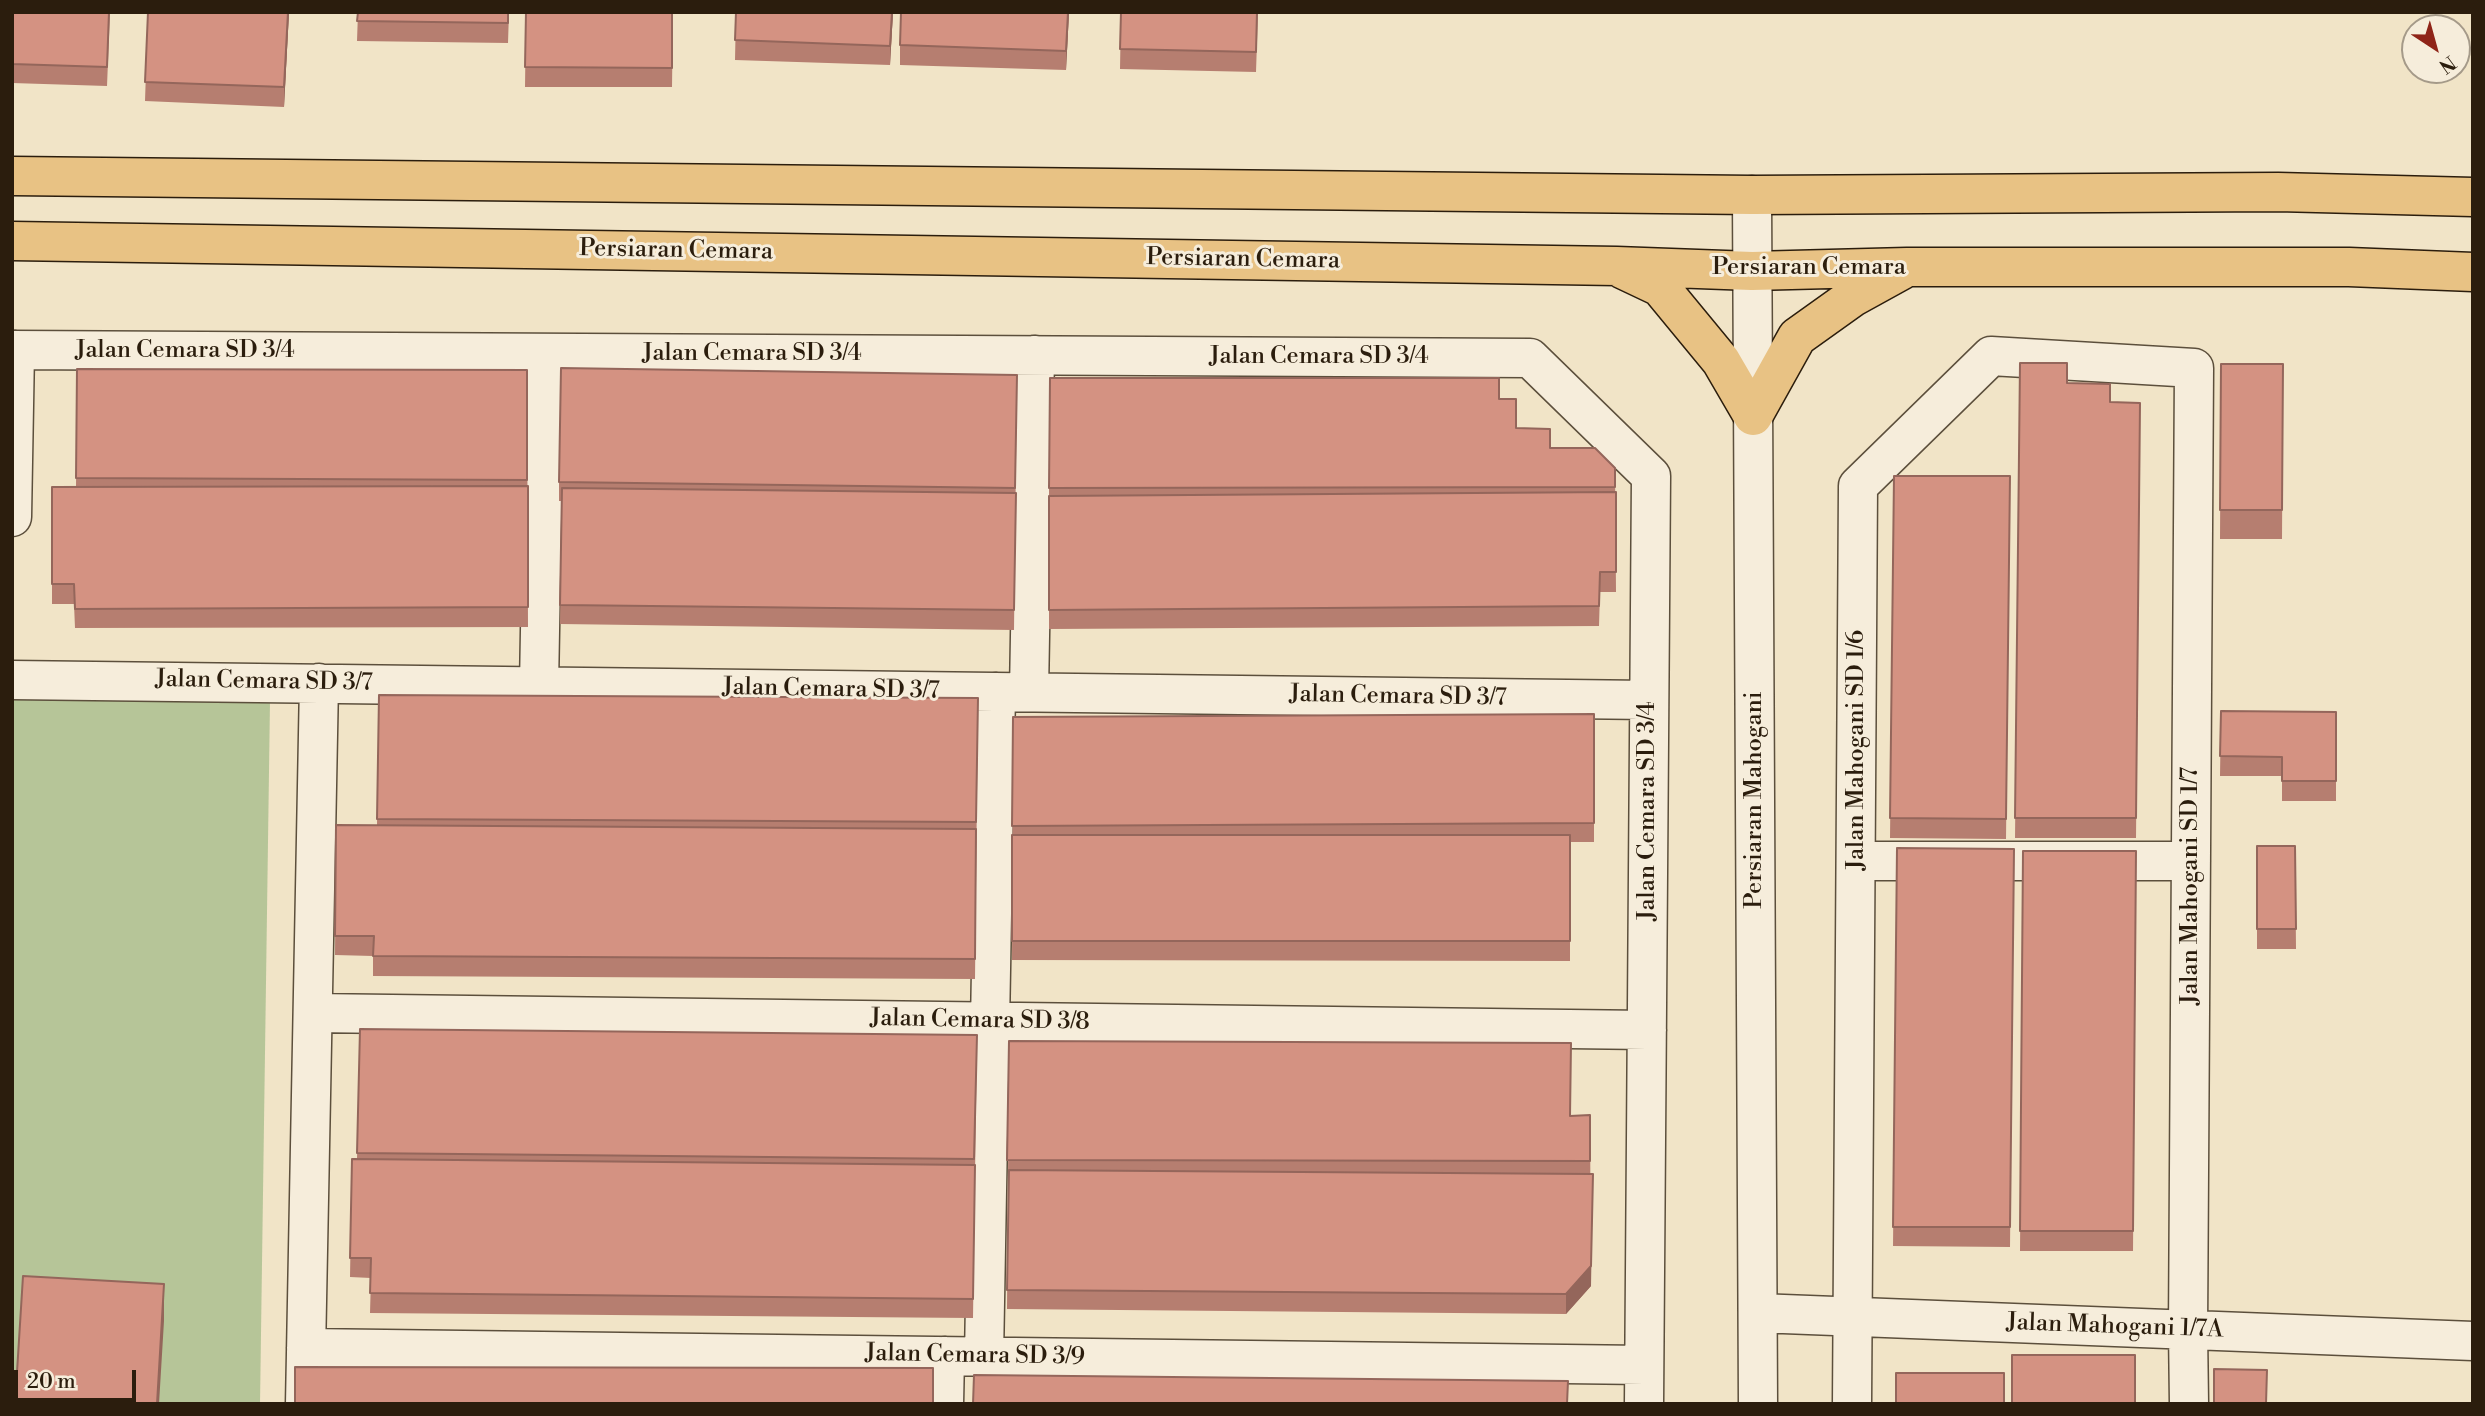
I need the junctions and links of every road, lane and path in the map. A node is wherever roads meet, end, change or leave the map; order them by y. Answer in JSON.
{"nodes":[{"id":1,"x":12,"y":176,"type":"edge"},
{"id":2,"x":1752,"y":195,"type":"junction"},
{"id":3,"x":2473,"y":197,"type":"edge"},
{"id":4,"x":12,"y":240,"type":"edge"},
{"id":5,"x":1617,"y":266,"type":"junction"},
{"id":6,"x":1907,"y":267,"type":"junction"},
{"id":7,"x":1752,"y":271,"type":"junction"},
{"id":8,"x":2473,"y":272,"type":"edge"},
{"id":9,"x":14,"y":350,"type":"edge"},
{"id":10,"x":545,"y":353,"type":"junction"},
{"id":11,"x":1035,"y":355,"type":"junction"},
{"id":12,"x":2194,"y":368,"type":"joint"},
{"id":13,"x":1752,"y":416,"type":"junction"},
{"id":14,"x":12,"y":517,"type":"edge"},
{"id":15,"x":12,"y":680,"type":"edge"},
{"id":16,"x":319,"y":683,"type":"junction"},
{"id":17,"x":539,"y":686,"type":"junction"},
{"id":18,"x":1013,"y":692,"type":"junction"},
{"id":19,"x":1649,"y":700,"type":"junction"},
{"id":20,"x":1856,"y":861,"type":"junction"},
{"id":21,"x":2191,"y":861,"type":"junction"},
{"id":22,"x":313,"y":1013,"type":"junction"},
{"id":23,"x":990,"y":1021,"type":"junction"},
{"id":24,"x":1647,"y":1030,"type":"junction"},
{"id":25,"x":1758,"y":1313,"type":"junction"},
{"id":26,"x":1853,"y":1317,"type":"junction"},
{"id":27,"x":2188,"y":1330,"type":"junction"},
{"id":28,"x":2473,"y":1341,"type":"edge"},
{"id":29,"x":306,"y":1348,"type":"junction"},
{"id":30,"x":945,"y":1356,"type":"junction"},
{"id":31,"x":984,"y":1357,"type":"junction"},
{"id":32,"x":1644,"y":1365,"type":"junction"},
{"id":33,"x":305,"y":1404,"type":"edge"},
{"id":34,"x":944,"y":1404,"type":"edge"},
{"id":35,"x":1644,"y":1404,"type":"edge"},
{"id":36,"x":1758,"y":1404,"type":"edge"},
{"id":37,"x":1852,"y":1404,"type":"edge"},
{"id":38,"x":2189,"y":1404,"type":"edge"}],
"edges":[{"from":1,"to":2,"type":"main road"},
{"from":2,"to":3,"type":"main road"},
{"from":2,"to":7,"type":"street","name":"Persiaran Mahogani"},
{"from":4,"to":5,"type":"main road","name":"Persiaran Cemara"},
{"from":5,"to":7,"type":"main road","name":"Persiaran Cemara"},
{"from":5,"to":13,"type":"main road"},
{"from":6,"to":7,"type":"main road","name":"Persiaran Cemara"},
{"from":6,"to":8,"type":"main road","name":"Persiaran Cemara"},
{"from":6,"to":13,"type":"main road"},
{"from":7,"to":13,"type":"street","name":"Persiaran Mahogani"},
{"from":9,"to":10,"type":"street","name":"Jalan Cemara SD 3/4"},
{"from":9,"to":14,"type":"street"},
{"from":10,"to":11,"type":"street","name":"Jalan Cemara SD 3/4"},
{"from":10,"to":17,"type":"street"},
{"from":11,"to":18,"type":"street"},
{"from":11,"to":19,"type":"street","name":"Jalan Cemara SD 3/4"},
{"from":12,"to":20,"type":"street","name":"Jalan Mahogani SD 1/6"},
{"from":12,"to":21,"type":"street","name":"Jalan Mahogani SD 1/7"},
{"from":13,"to":25,"type":"street","name":"Persiaran Mahogani"},
{"from":15,"to":16,"type":"street","name":"Jalan Cemara SD 3/7"},
{"from":16,"to":17,"type":"street","name":"Jalan Cemara SD 3/7"},
{"from":16,"to":22,"type":"street"},
{"from":17,"to":18,"type":"street","name":"Jalan Cemara SD 3/7"},
{"from":18,"to":19,"type":"street","name":"Jalan Cemara SD 3/7"},
{"from":18,"to":23,"type":"street"},
{"from":19,"to":24,"type":"street","name":"Jalan Cemara SD 3/4"},
{"from":20,"to":21,"type":"street"},
{"from":20,"to":26,"type":"street","name":"Jalan Mahogani SD 1/6"},
{"from":21,"to":27,"type":"street","name":"Jalan Mahogani SD 1/7"},
{"from":22,"to":23,"type":"street","name":"Jalan Cemara SD 3/8"},
{"from":22,"to":29,"type":"street"},
{"from":23,"to":24,"type":"street","name":"Jalan Cemara SD 3/8"},
{"from":23,"to":31,"type":"street"},
{"from":24,"to":32,"type":"street","name":"Jalan Cemara SD 3/4"},
{"from":25,"to":26,"type":"street","name":"Jalan Mahogani 1/7A"},
{"from":25,"to":36,"type":"street","name":"Persiaran Mahogani"},
{"from":26,"to":27,"type":"street","name":"Jalan Mahogani 1/7A"},
{"from":26,"to":37,"type":"street","name":"Jalan Mahogani SD 1/6"},
{"from":27,"to":28,"type":"street","name":"Jalan Mahogani 1/7A"},
{"from":27,"to":38,"type":"street","name":"Jalan Mahogani SD 1/7"},
{"from":29,"to":30,"type":"street","name":"Jalan Cemara SD 3/9"},
{"from":29,"to":33,"type":"street"},
{"from":30,"to":31,"type":"street","name":"Jalan Cemara SD 3/9"},
{"from":30,"to":34,"type":"street"},
{"from":31,"to":32,"type":"street","name":"Jalan Cemara SD 3/9"},
{"from":32,"to":35,"type":"street","name":"Jalan Cemara SD 3/4"}]}
